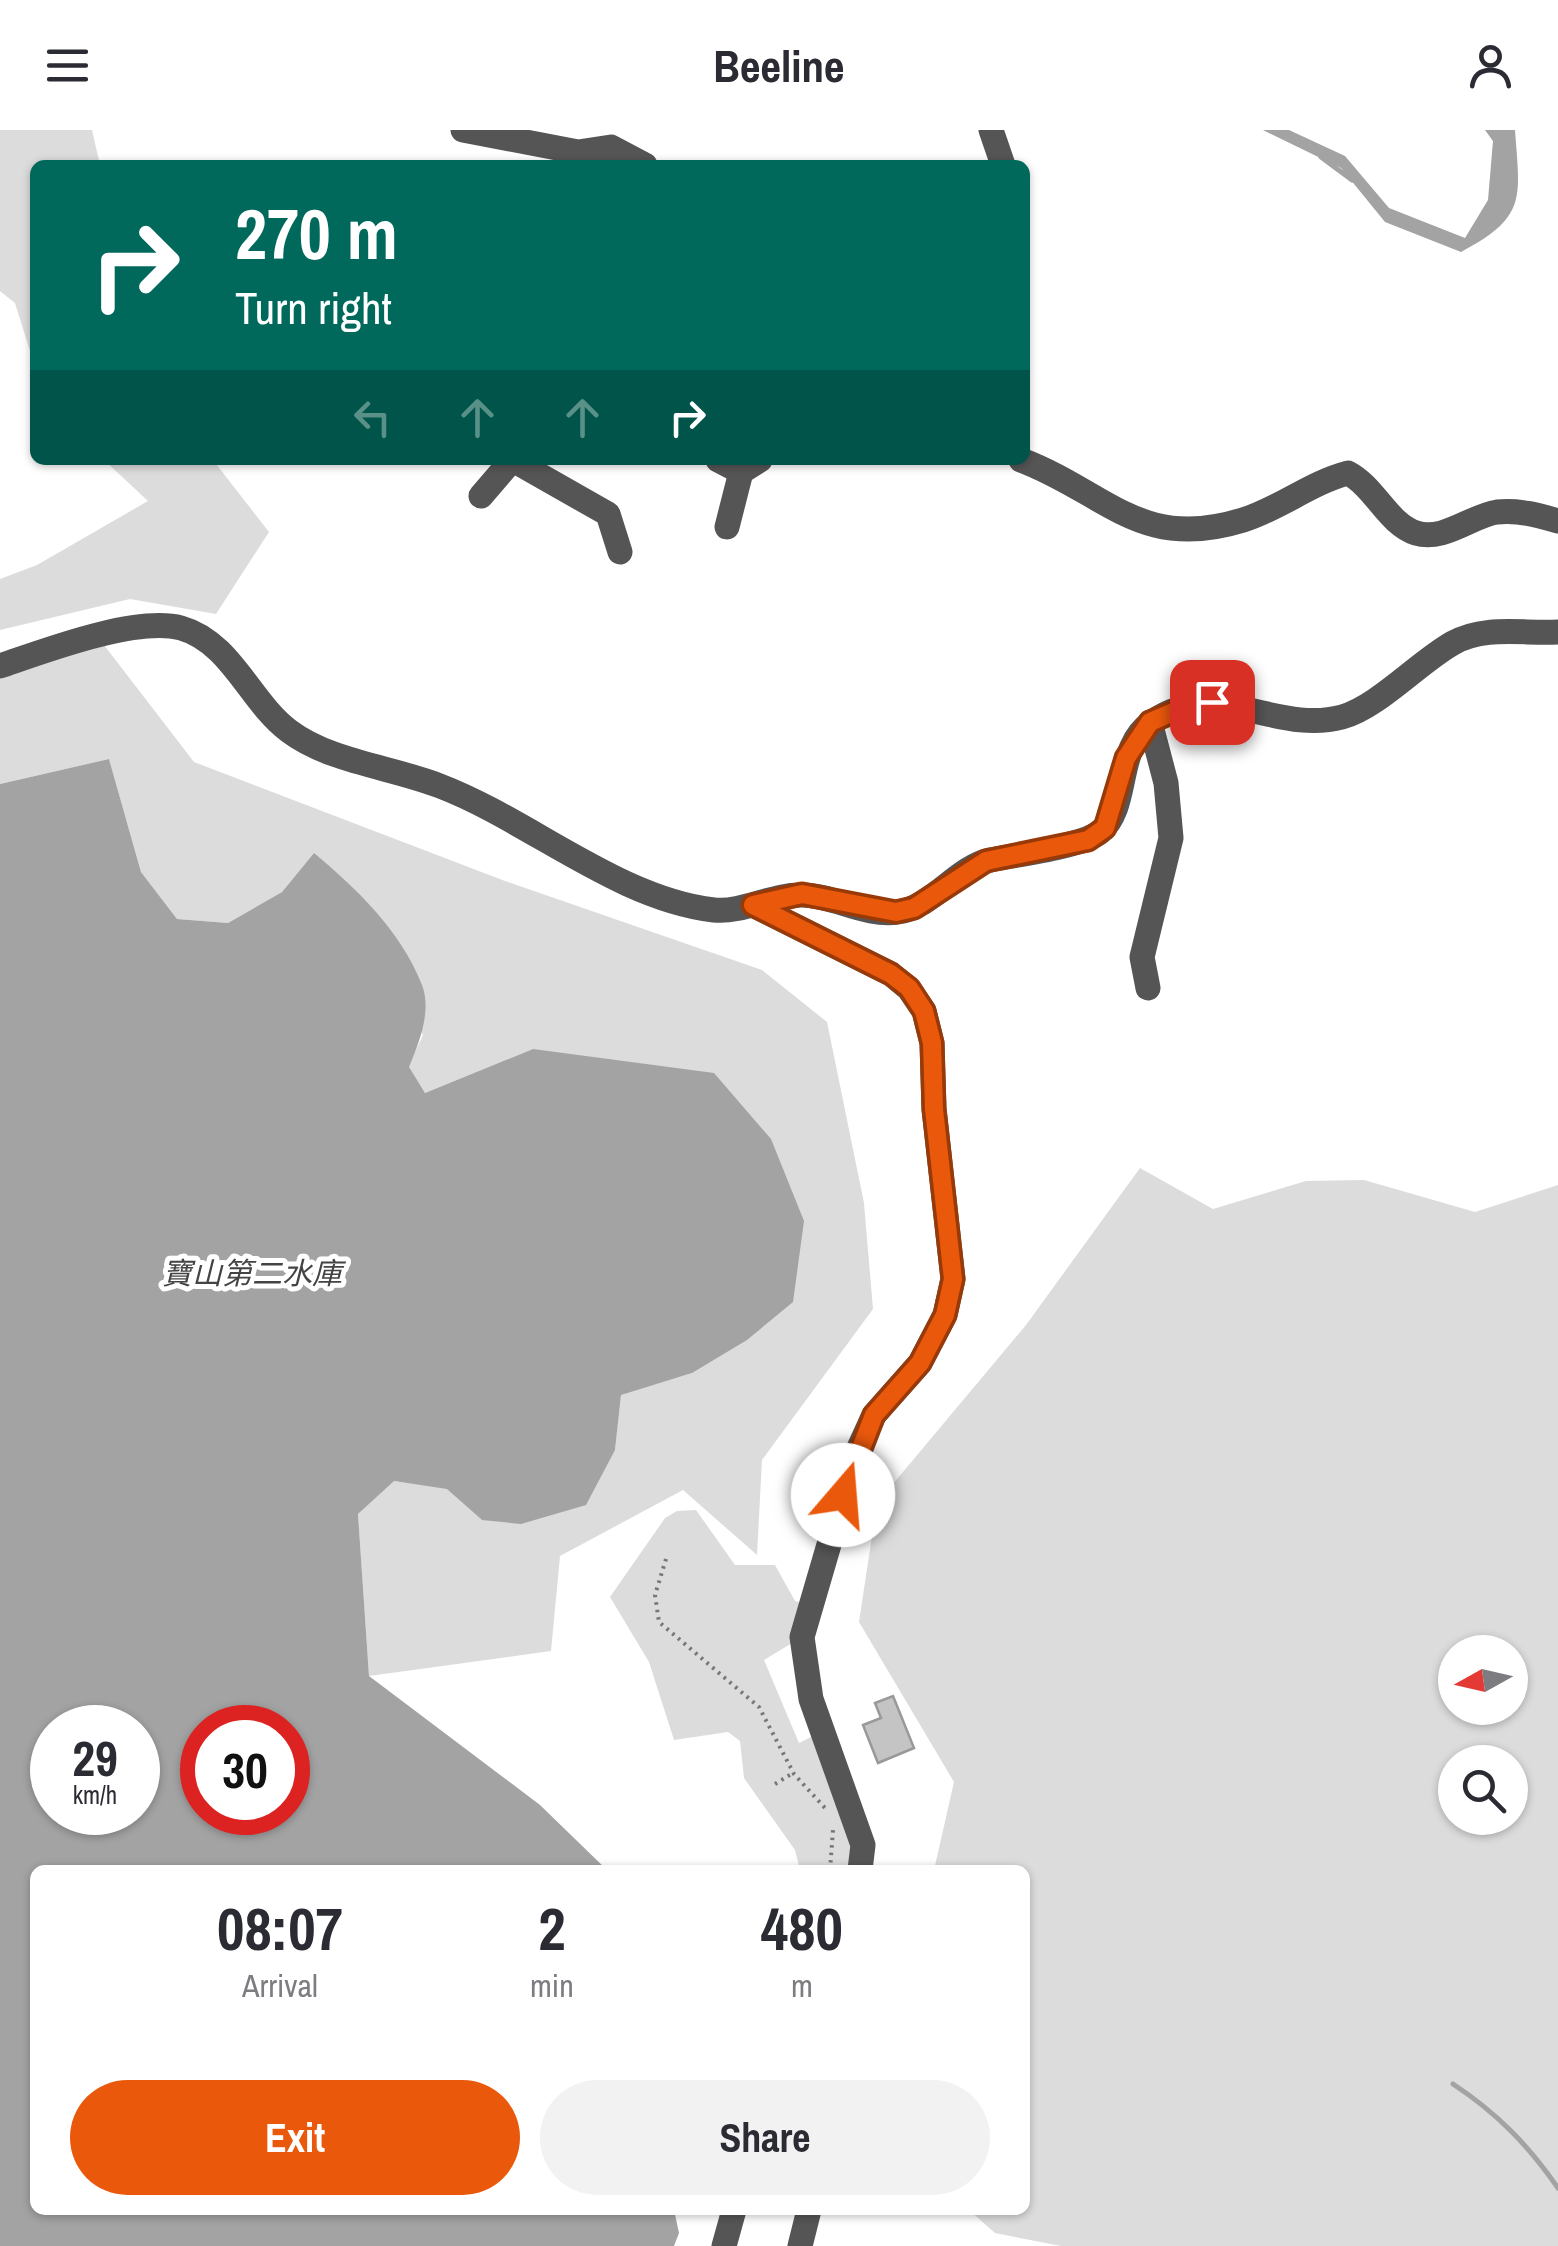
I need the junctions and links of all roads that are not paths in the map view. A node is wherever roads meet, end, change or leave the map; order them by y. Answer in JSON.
{"nodes":[{"id":1,"x":463,"y":130,"type":"edge"},
{"id":2,"x":990,"y":130,"type":"edge"},
{"id":3,"x":518,"y":136,"type":"edge"},
{"id":4,"x":614,"y":139,"type":"edge"},
{"id":5,"x":639,"y":160,"type":"edge"},
{"id":6,"x":1001,"y":160,"type":"edge"},
{"id":7,"x":1030,"y":464,"type":"edge"},
{"id":8,"x":508,"y":465,"type":"edge"},
{"id":9,"x":521,"y":465,"type":"edge"},
{"id":10,"x":740,"y":465,"type":"edge"},
{"id":11,"x":481,"y":496,"type":"dead end"},
{"id":12,"x":1558,"y":521,"type":"edge"},
{"id":13,"x":727,"y":527,"type":"dead end"},
{"id":14,"x":620,"y":552,"type":"dead end"},
{"id":15,"x":1558,"y":632,"type":"edge"},
{"id":16,"x":0,"y":666,"type":"edge"},
{"id":17,"x":1150,"y":722,"type":"junction"},
{"id":18,"x":753,"y":905,"type":"junction"},
{"id":19,"x":1148,"y":988,"type":"dead end"},
{"id":20,"x":860,"y":1865,"type":"edge"},
{"id":21,"x":733,"y":2215,"type":"edge"},
{"id":22,"x":808,"y":2215,"type":"edge"},
{"id":23,"x":724,"y":2246,"type":"edge"},
{"id":24,"x":800,"y":2246,"type":"edge"}],
"edges":[{"from":1,"to":3,"type":"street"},
{"from":2,"to":6,"type":"street"},
{"from":3,"to":4,"type":"street"},
{"from":4,"to":5,"type":"street"},
{"from":7,"to":12,"type":"street"},
{"from":8,"to":11,"type":"street"},
{"from":9,"to":14,"type":"street"},
{"from":10,"to":13,"type":"street"},
{"from":15,"to":17,"type":"street"},
{"from":16,"to":18,"type":"street"},
{"from":17,"to":18,"type":"street"},
{"from":17,"to":19,"type":"street"},
{"from":18,"to":20,"type":"street"},
{"from":21,"to":23,"type":"street"},
{"from":22,"to":24,"type":"street"}]}
